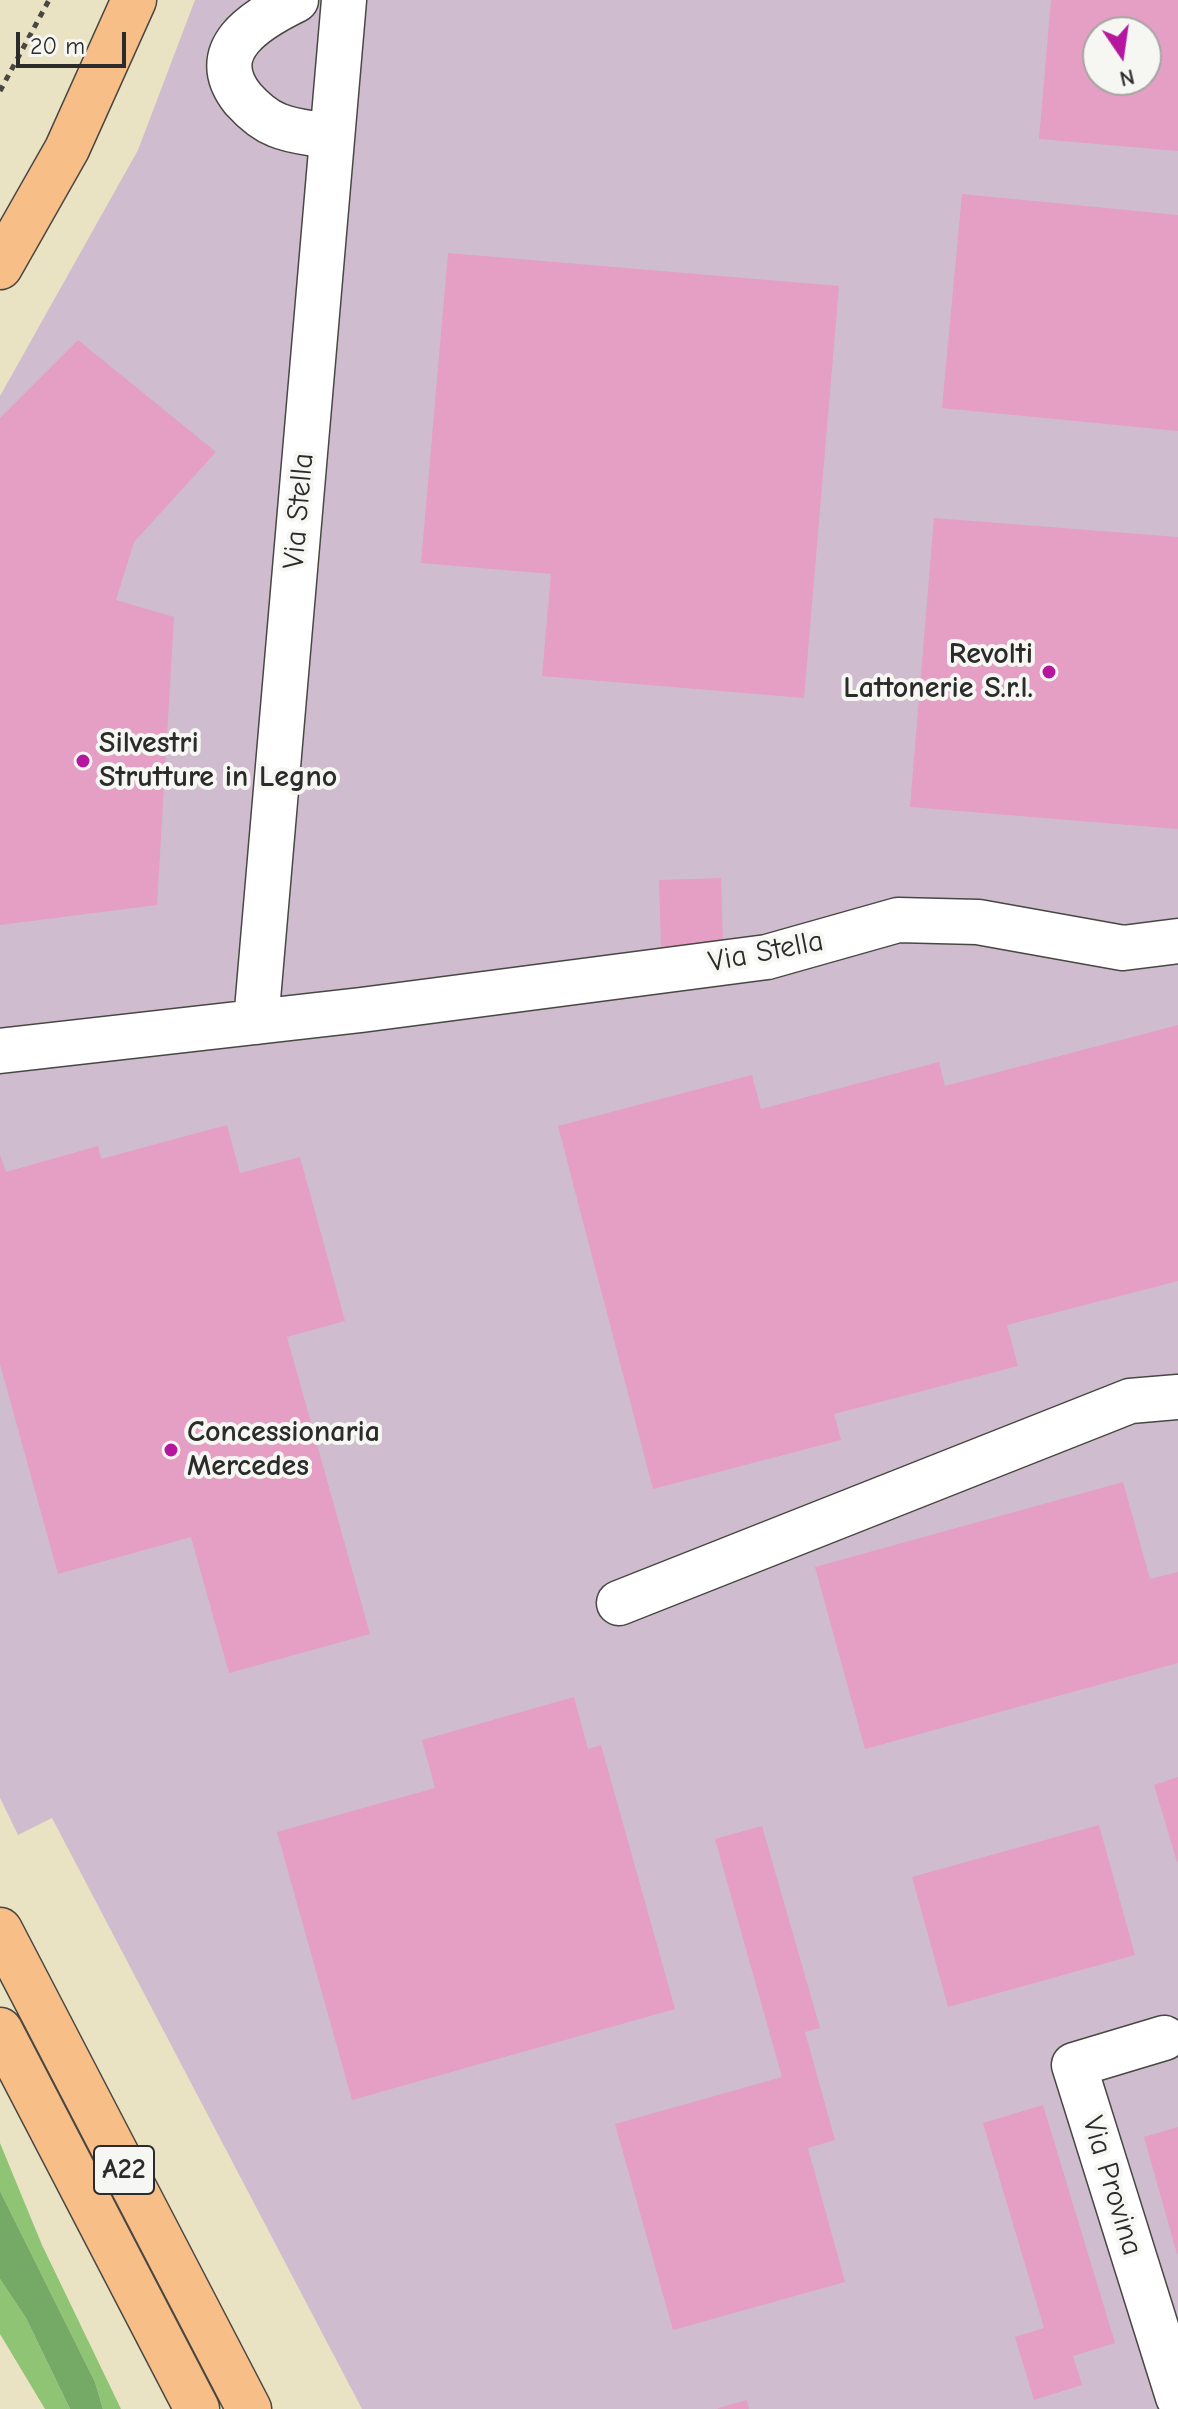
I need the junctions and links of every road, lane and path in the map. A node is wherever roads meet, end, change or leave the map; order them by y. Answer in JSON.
{"nodes":[{"id":1,"x":49,"y":0,"type":"edge"},
{"id":2,"x":134,"y":0,"type":"edge"},
{"id":3,"x":296,"y":0,"type":"edge"},
{"id":4,"x":344,"y":0,"type":"edge"},
{"id":5,"x":0,"y":91,"type":"edge"},
{"id":6,"x":331,"y":137,"type":"junction"},
{"id":7,"x":0,"y":267,"type":"edge"},
{"id":8,"x":1178,"y":941,"type":"edge"},
{"id":9,"x":256,"y":1022,"type":"junction"},
{"id":10,"x":0,"y":1051,"type":"edge"},
{"id":11,"x":1178,"y":1397,"type":"edge"},
{"id":12,"x":619,"y":1603,"type":"dead end"},
{"id":13,"x":0,"y":1930,"type":"edge"},
{"id":14,"x":0,"y":2030,"type":"edge"},
{"id":15,"x":1164,"y":2038,"type":"dead end"},
{"id":16,"x":1178,"y":2397,"type":"edge"},
{"id":17,"x":1178,"y":2405,"type":"edge"},
{"id":18,"x":197,"y":2409,"type":"edge"},
{"id":19,"x":249,"y":2409,"type":"edge"},
{"id":20,"x":1163,"y":2409,"type":"edge"}],
"edges":[{"from":1,"to":5,"type":"path"},
{"from":2,"to":7,"type":"main road"},
{"from":3,"to":6,"type":"street"},
{"from":4,"to":6,"type":"street","name":"Via Stella"},
{"from":6,"to":9,"type":"street","name":"Via Stella"},
{"from":8,"to":9,"type":"street","name":"Via Stella"},
{"from":9,"to":10,"type":"street","name":"Via Stella"},
{"from":11,"to":12,"type":"street"},
{"from":13,"to":19,"type":"main road","number":"A22"},
{"from":14,"to":18,"type":"main road","number":"A22"},
{"from":15,"to":16,"type":"street","name":"Via Provina"},
{"from":17,"to":20,"type":"street"}]}
